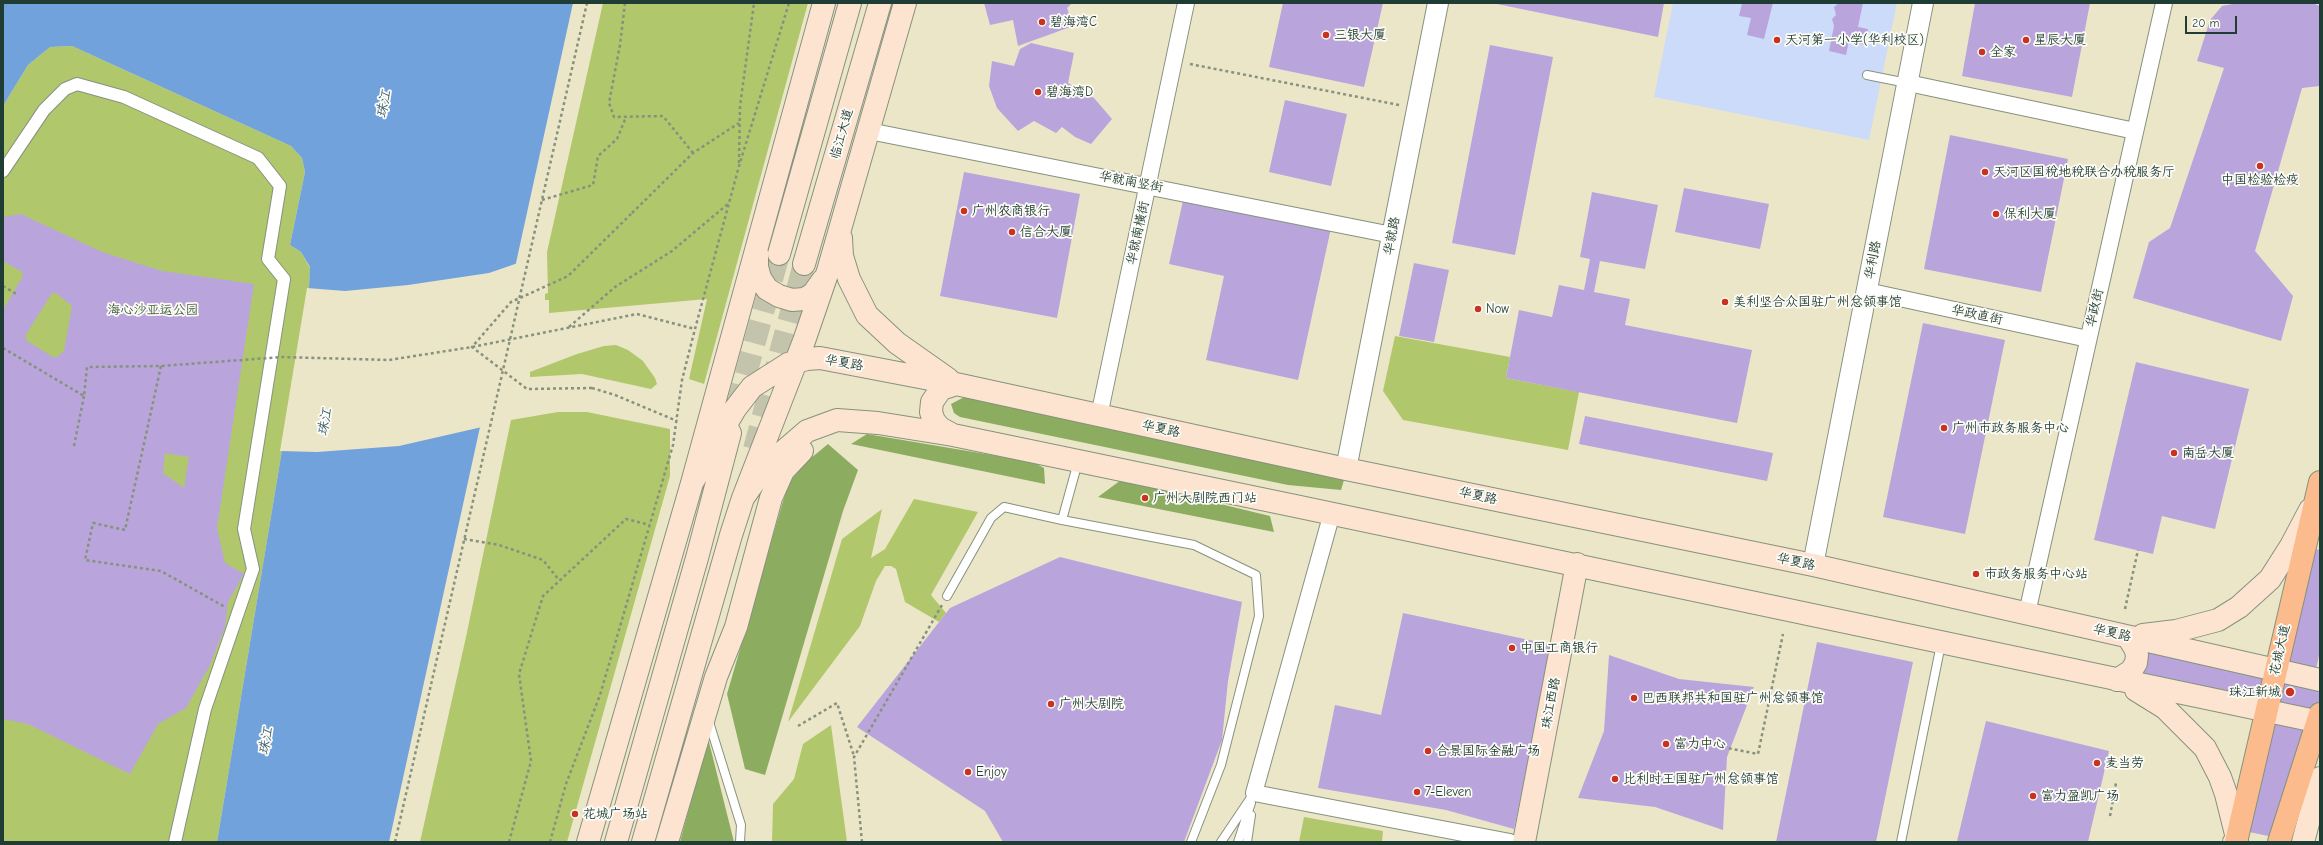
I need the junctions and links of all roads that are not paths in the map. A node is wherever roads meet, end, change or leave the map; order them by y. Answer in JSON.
{"nodes":[{"id":1,"x":824,"y":3,"type":"edge"},
{"id":2,"x":850,"y":3,"type":"edge"},
{"id":3,"x":880,"y":3,"type":"edge"},
{"id":4,"x":905,"y":3,"type":"edge"},
{"id":5,"x":1186,"y":3,"type":"edge"},
{"id":6,"x":1438,"y":3,"type":"edge"},
{"id":7,"x":1924,"y":3,"type":"edge"},
{"id":8,"x":2164,"y":3,"type":"edge"},
{"id":9,"x":1867,"y":75,"type":"dead end"},
{"id":10,"x":1908,"y":83,"type":"junction"},
{"id":11,"x":869,"y":131,"type":"junction"},
{"id":12,"x":2135,"y":131,"type":"junction"},
{"id":13,"x":3,"y":171,"type":"edge"},
{"id":14,"x":1148,"y":186,"type":"junction"},
{"id":15,"x":841,"y":230,"type":"junction"},
{"id":16,"x":1392,"y":235,"type":"junction"},
{"id":17,"x":758,"y":244,"type":"junction"},
{"id":18,"x":779,"y":254,"type":"tunnel mouth"},
{"id":19,"x":804,"y":264,"type":"tunnel mouth"},
{"id":20,"x":828,"y":271,"type":"junction"},
{"id":21,"x":1867,"y":291,"type":"junction"},
{"id":22,"x":2088,"y":339,"type":"junction"},
{"id":23,"x":796,"y":361,"type":"junction"},
{"id":24,"x":956,"y":384,"type":"junction"},
{"id":25,"x":752,"y":387,"type":"junction"},
{"id":26,"x":716,"y":396,"type":"junction"},
{"id":27,"x":1099,"y":416,"type":"junction"},
{"id":28,"x":878,"y":423,"type":"junction"},
{"id":29,"x":953,"y":435,"type":"junction"},
{"id":30,"x":716,"y":443,"type":"junction"},
{"id":31,"x":1078,"y":461,"type":"junction"},
{"id":32,"x":1346,"y":469,"type":"junction"},
{"id":33,"x":692,"y":483,"type":"junction"},
{"id":34,"x":715,"y":488,"type":"junction"},
{"id":35,"x":2318,"y":491,"type":"edge"},
{"id":36,"x":742,"y":498,"type":"junction"},
{"id":37,"x":1332,"y":513,"type":"junction"},
{"id":38,"x":1062,"y":520,"type":"junction"},
{"id":39,"x":1577,"y":564,"type":"junction"},
{"id":40,"x":1813,"y":565,"type":"junction"},
{"id":41,"x":947,"y":596,"type":"road end"},
{"id":42,"x":2027,"y":613,"type":"junction"},
{"id":43,"x":2128,"y":637,"type":"junction"},
{"id":44,"x":1942,"y":643,"type":"junction"},
{"id":45,"x":2275,"y":671,"type":"junction"},
{"id":46,"x":2117,"y":680,"type":"junction"},
{"id":47,"x":2320,"y":680,"type":"edge"},
{"id":48,"x":2266,"y":711,"type":"junction"},
{"id":49,"x":706,"y":712,"type":"junction"},
{"id":50,"x":2319,"y":719,"type":"edge"},
{"id":51,"x":2320,"y":778,"type":"edge"},
{"id":52,"x":1254,"y":793,"type":"junction"},
{"id":53,"x":2320,"y":816,"type":"edge"},
{"id":54,"x":2236,"y":840,"type":"edge"},
{"id":55,"x":175,"y":842,"type":"edge"},
{"id":56,"x":588,"y":842,"type":"edge"},
{"id":57,"x":616,"y":842,"type":"edge"},
{"id":58,"x":643,"y":842,"type":"edge"},
{"id":59,"x":667,"y":842,"type":"edge"},
{"id":60,"x":740,"y":842,"type":"edge"},
{"id":61,"x":1191,"y":842,"type":"edge"},
{"id":62,"x":1222,"y":842,"type":"edge"},
{"id":63,"x":1238,"y":842,"type":"edge"},
{"id":64,"x":1247,"y":842,"type":"edge"},
{"id":65,"x":1510,"y":842,"type":"edge"},
{"id":66,"x":1524,"y":842,"type":"edge"},
{"id":67,"x":1901,"y":842,"type":"edge"},
{"id":68,"x":2279,"y":842,"type":"edge"},
{"id":69,"x":2303,"y":842,"type":"edge"}],
"edges":[{"from":1,"to":17,"type":"main road"},
{"from":2,"to":18,"type":"main road"},
{"from":3,"to":19,"type":"main road","name":"临江大道"},
{"from":4,"to":11,"type":"main road"},
{"from":5,"to":14,"type":"street","name":"华就南横街"},
{"from":6,"to":16,"type":"street","name":"华就路"},
{"from":7,"to":10,"type":"street","name":"华利路"},
{"from":8,"to":12,"type":"street","name":"华政街"},
{"from":9,"to":10,"type":"lane"},
{"from":10,"to":12,"type":"street"},
{"from":10,"to":21,"type":"street","name":"华利路"},
{"from":11,"to":14,"type":"street","name":"华就南竖街"},
{"from":11,"to":15,"type":"main road"},
{"from":12,"to":22,"type":"street","name":"华政街"},
{"from":13,"to":55,"type":"street"},
{"from":14,"to":16,"type":"street","name":"华就南竖街"},
{"from":14,"to":27,"type":"street","name":"华就南横街"},
{"from":15,"to":20,"type":"main road"},
{"from":15,"to":24,"type":"main road"},
{"from":16,"to":32,"type":"street","name":"华就路"},
{"from":17,"to":20,"type":"main road"},
{"from":17,"to":26,"type":"main road"},
{"from":20,"to":23,"type":"main road"},
{"from":21,"to":22,"type":"street","name":"华政直街"},
{"from":21,"to":40,"type":"street","name":"华利路"},
{"from":22,"to":42,"type":"street","name":"华政街"},
{"from":23,"to":24,"type":"main road","name":"华夏路"},
{"from":23,"to":25,"type":"main road","name":"华夏路"},
{"from":23,"to":36,"type":"main road"},
{"from":24,"to":27,"type":"main road","name":"华夏路"},
{"from":24,"to":29,"type":"main road"},
{"from":25,"to":30,"type":"main road","name":"华夏路"},
{"from":25,"to":34,"type":"main road"},
{"from":26,"to":30,"type":"main road"},
{"from":26,"to":33,"type":"main road"},
{"from":27,"to":32,"type":"main road","name":"华夏路"},
{"from":28,"to":29,"type":"main road"},
{"from":28,"to":36,"type":"main road"},
{"from":28,"to":49,"type":"main road"},
{"from":29,"to":31,"type":"main road"},
{"from":30,"to":33,"type":"main road","name":"华夏路"},
{"from":30,"to":34,"type":"main road"},
{"from":31,"to":37,"type":"main road"},
{"from":31,"to":38,"type":"lane"},
{"from":32,"to":40,"type":"main road","name":"华夏路"},
{"from":33,"to":56,"type":"main road"},
{"from":34,"to":57,"type":"main road"},
{"from":35,"to":43,"type":"main road"},
{"from":35,"to":45,"type":"main road","name":"花城大道"},
{"from":36,"to":58,"type":"main road"},
{"from":37,"to":39,"type":"main road"},
{"from":37,"to":52,"type":"street"},
{"from":38,"to":41,"type":"lane"},
{"from":38,"to":61,"type":"lane"},
{"from":39,"to":44,"type":"main road"},
{"from":39,"to":66,"type":"main road","name":"珠江西路"},
{"from":40,"to":42,"type":"main road","name":"华夏路"},
{"from":42,"to":43,"type":"main road","name":"华夏路"},
{"from":43,"to":45,"type":"main road","name":"华夏路"},
{"from":43,"to":46,"type":"main road"},
{"from":44,"to":46,"type":"main road"},
{"from":44,"to":67,"type":"lane"},
{"from":45,"to":47,"type":"main road","name":"华夏路"},
{"from":45,"to":48,"type":"main road","name":"花城大道"},
{"from":46,"to":48,"type":"main road"},
{"from":46,"to":54,"type":"main road"},
{"from":48,"to":50,"type":"main road"},
{"from":48,"to":54,"type":"main road","name":"花城大道"},
{"from":49,"to":59,"type":"main road"},
{"from":49,"to":60,"type":"lane"},
{"from":50,"to":68,"type":"main road"},
{"from":51,"to":69,"type":"main road"},
{"from":52,"to":62,"type":"lane"},
{"from":52,"to":63,"type":"lane"},
{"from":52,"to":64,"type":"lane"},
{"from":52,"to":65,"type":"street"},
{"from":53,"to":69,"type":"main road"}]}
